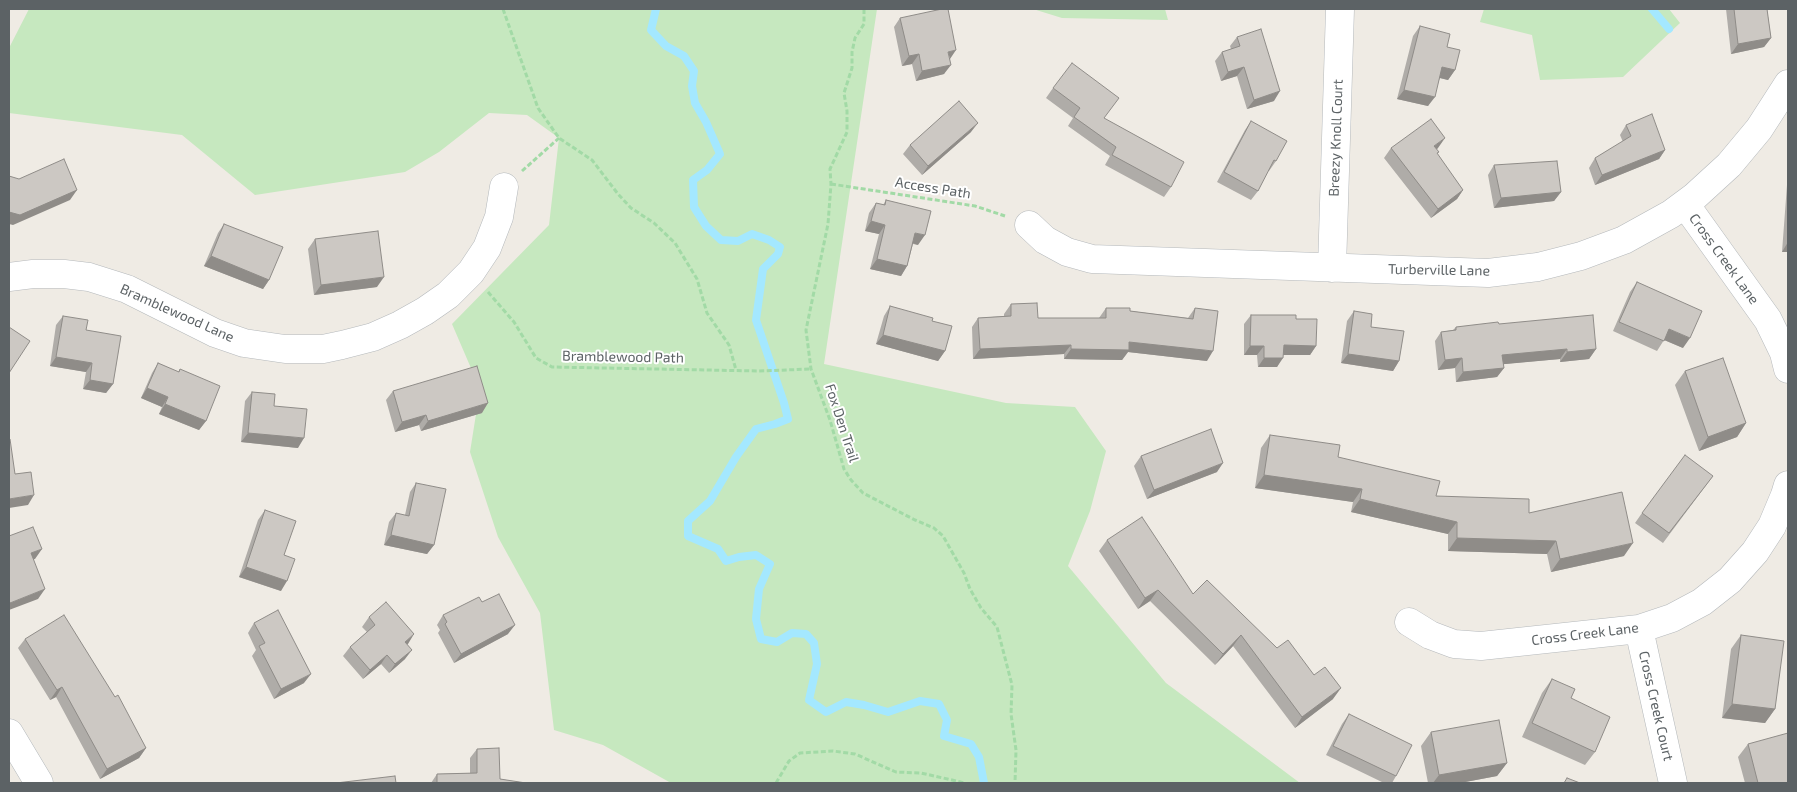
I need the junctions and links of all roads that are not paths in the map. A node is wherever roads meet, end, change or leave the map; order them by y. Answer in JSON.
{"nodes":[{"id":1,"x":1340,"y":9,"type":"edge"},
{"id":2,"x":1788,"y":84,"type":"edge"},
{"id":3,"x":504,"y":187,"type":"road end"},
{"id":4,"x":1685,"y":204,"type":"junction"},
{"id":5,"x":1029,"y":225,"type":"road end"},
{"id":6,"x":1332,"y":268,"type":"junction"},
{"id":7,"x":9,"y":277,"type":"edge"},
{"id":8,"x":1788,"y":369,"type":"edge"},
{"id":9,"x":1788,"y":484,"type":"edge"},
{"id":10,"x":1409,"y":622,"type":"dead end"},
{"id":11,"x":1639,"y":629,"type":"junction"},
{"id":12,"x":9,"y":733,"type":"edge"},
{"id":13,"x":39,"y":783,"type":"edge"},
{"id":14,"x":1673,"y":783,"type":"edge"}],
"edges":[{"from":1,"to":6,"type":"street","name":"Breezy Knoll Court"},
{"from":2,"to":4,"type":"street","name":"Turberville Lane"},
{"from":3,"to":7,"type":"street","name":"Bramblewood Lane"},
{"from":4,"to":6,"type":"street","name":"Turberville Lane"},
{"from":4,"to":8,"type":"street","name":"Cross Creek Lane"},
{"from":5,"to":6,"type":"street","name":"Turberville Lane"},
{"from":9,"to":11,"type":"street","name":"Cross Creek Lane"},
{"from":10,"to":11,"type":"street","name":"Cross Creek Lane"},
{"from":11,"to":14,"type":"street","name":"Cross Creek Court"},
{"from":12,"to":13,"type":"street"}]}
